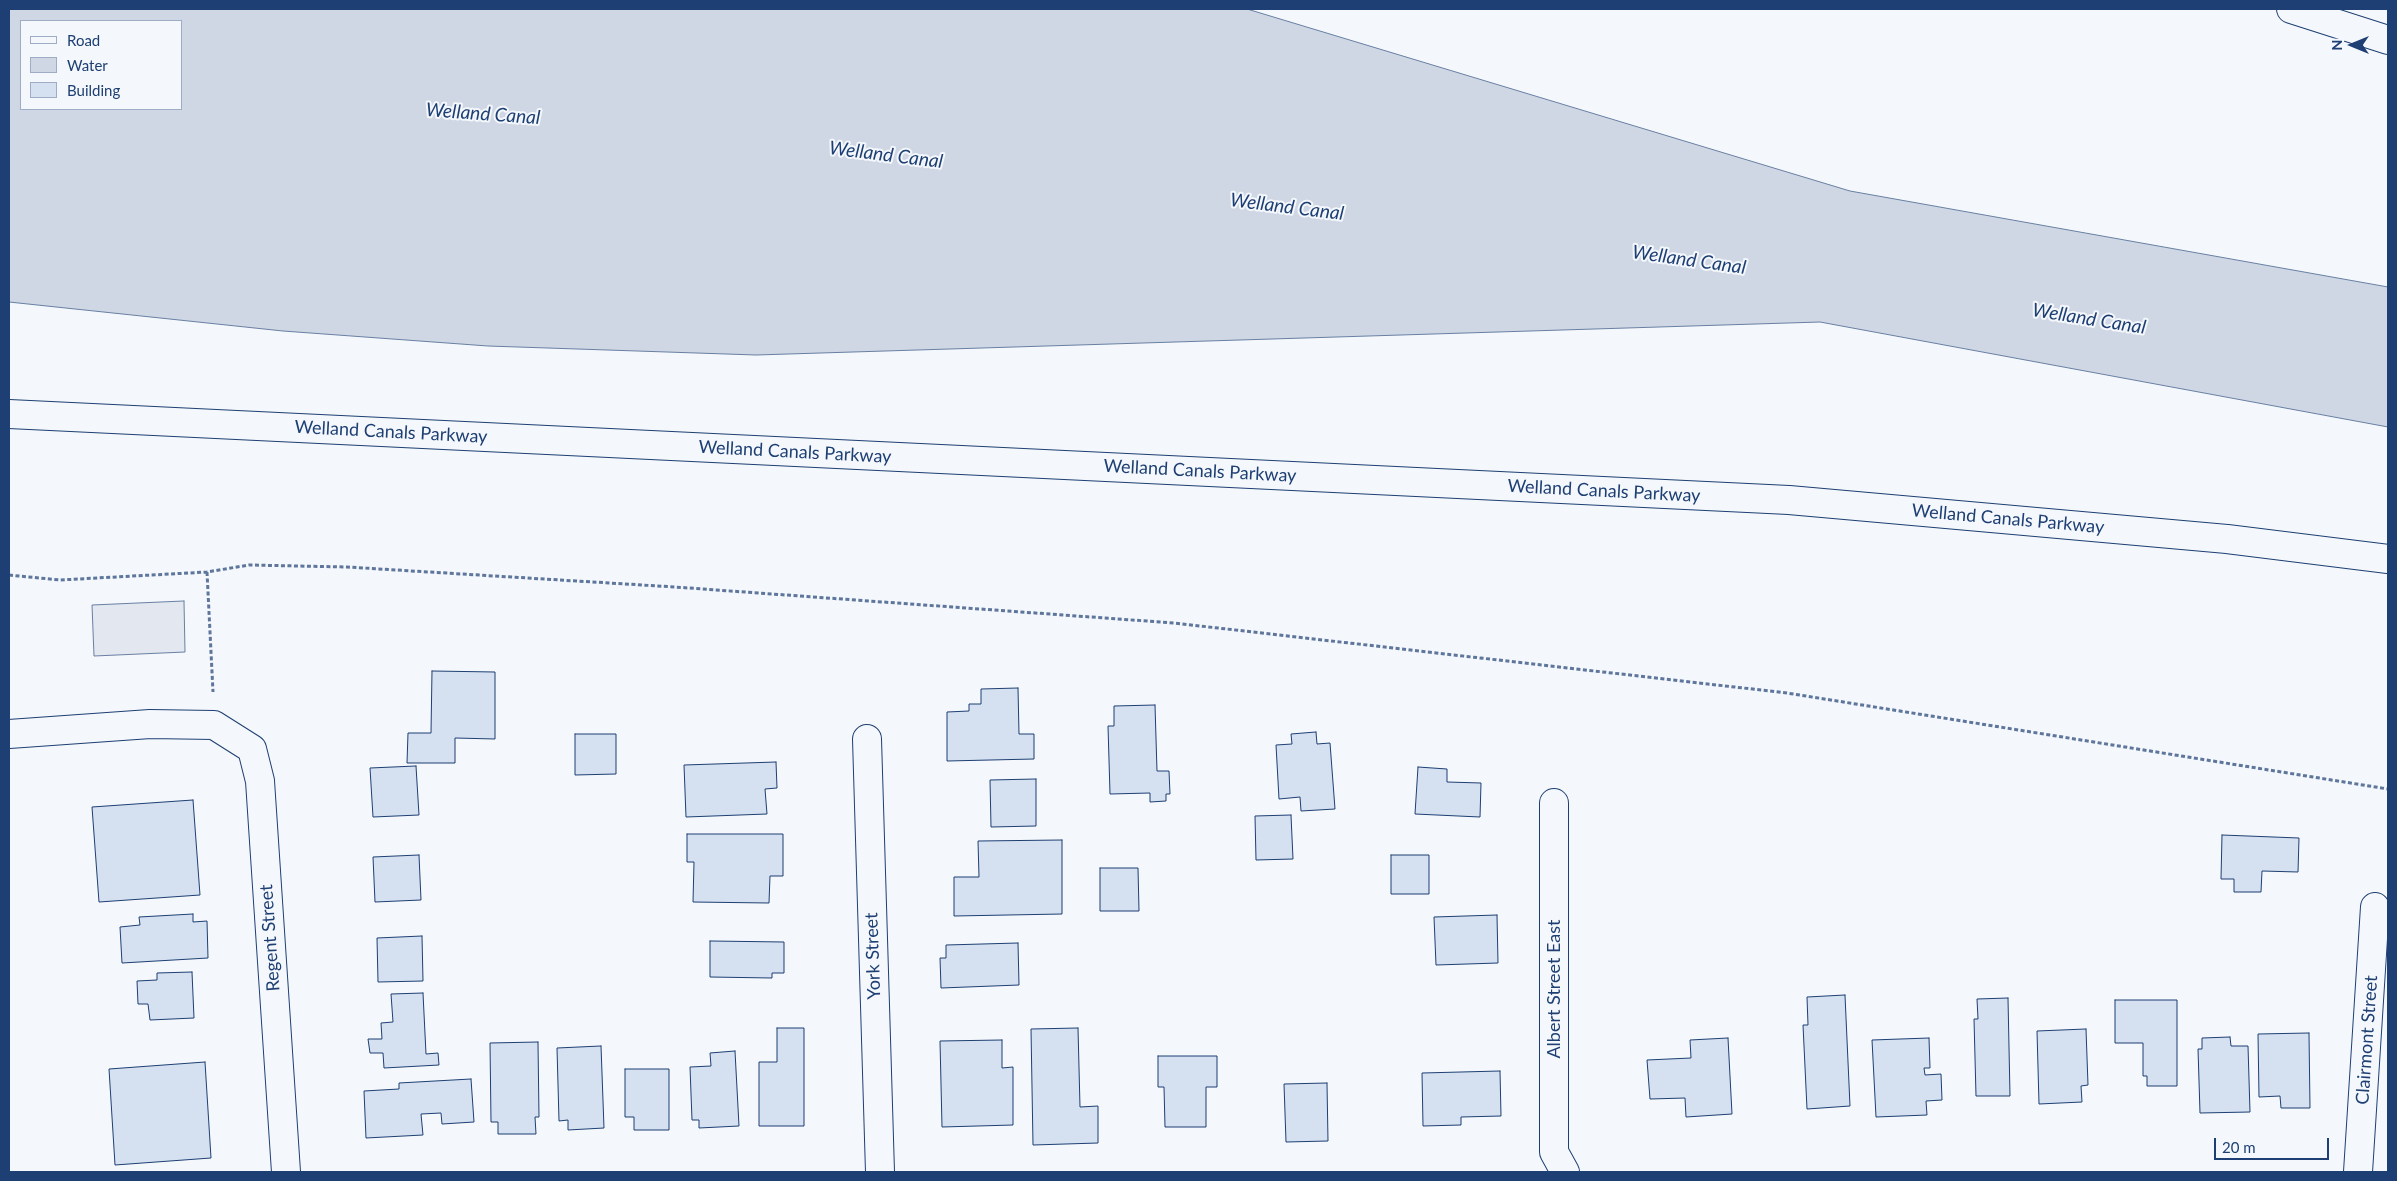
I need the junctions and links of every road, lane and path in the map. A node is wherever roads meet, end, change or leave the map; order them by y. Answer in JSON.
{"nodes":[{"id":1,"x":2292,"y":9,"type":"edge"},
{"id":2,"x":2388,"y":40,"type":"edge"},
{"id":3,"x":9,"y":414,"type":"edge"},
{"id":4,"x":2388,"y":559,"type":"edge"},
{"id":5,"x":207,"y":572,"type":"junction"},
{"id":6,"x":9,"y":576,"type":"edge"},
{"id":7,"x":214,"y":725,"type":"junction"},
{"id":8,"x":9,"y":734,"type":"edge"},
{"id":9,"x":867,"y":739,"type":"dead end"},
{"id":10,"x":2388,"y":790,"type":"edge"},
{"id":11,"x":1554,"y":802,"type":"dead end"},
{"id":12,"x":2375,"y":907,"type":"dead end"},
{"id":13,"x":286,"y":1172,"type":"edge"},
{"id":14,"x":880,"y":1172,"type":"edge"},
{"id":15,"x":1565,"y":1172,"type":"edge"},
{"id":16,"x":2358,"y":1172,"type":"edge"}],
"edges":[{"from":1,"to":2,"type":"street"},
{"from":3,"to":4,"type":"street","name":"Welland Canals Parkway"},
{"from":5,"to":6,"type":"path"},
{"from":5,"to":7,"type":"path"},
{"from":5,"to":10,"type":"path"},
{"from":7,"to":8,"type":"street"},
{"from":7,"to":13,"type":"street","name":"Regent Street"},
{"from":9,"to":14,"type":"street","name":"York Street"},
{"from":11,"to":15,"type":"street","name":"Albert Street East"},
{"from":12,"to":16,"type":"street","name":"Clairmont Street"}]}
